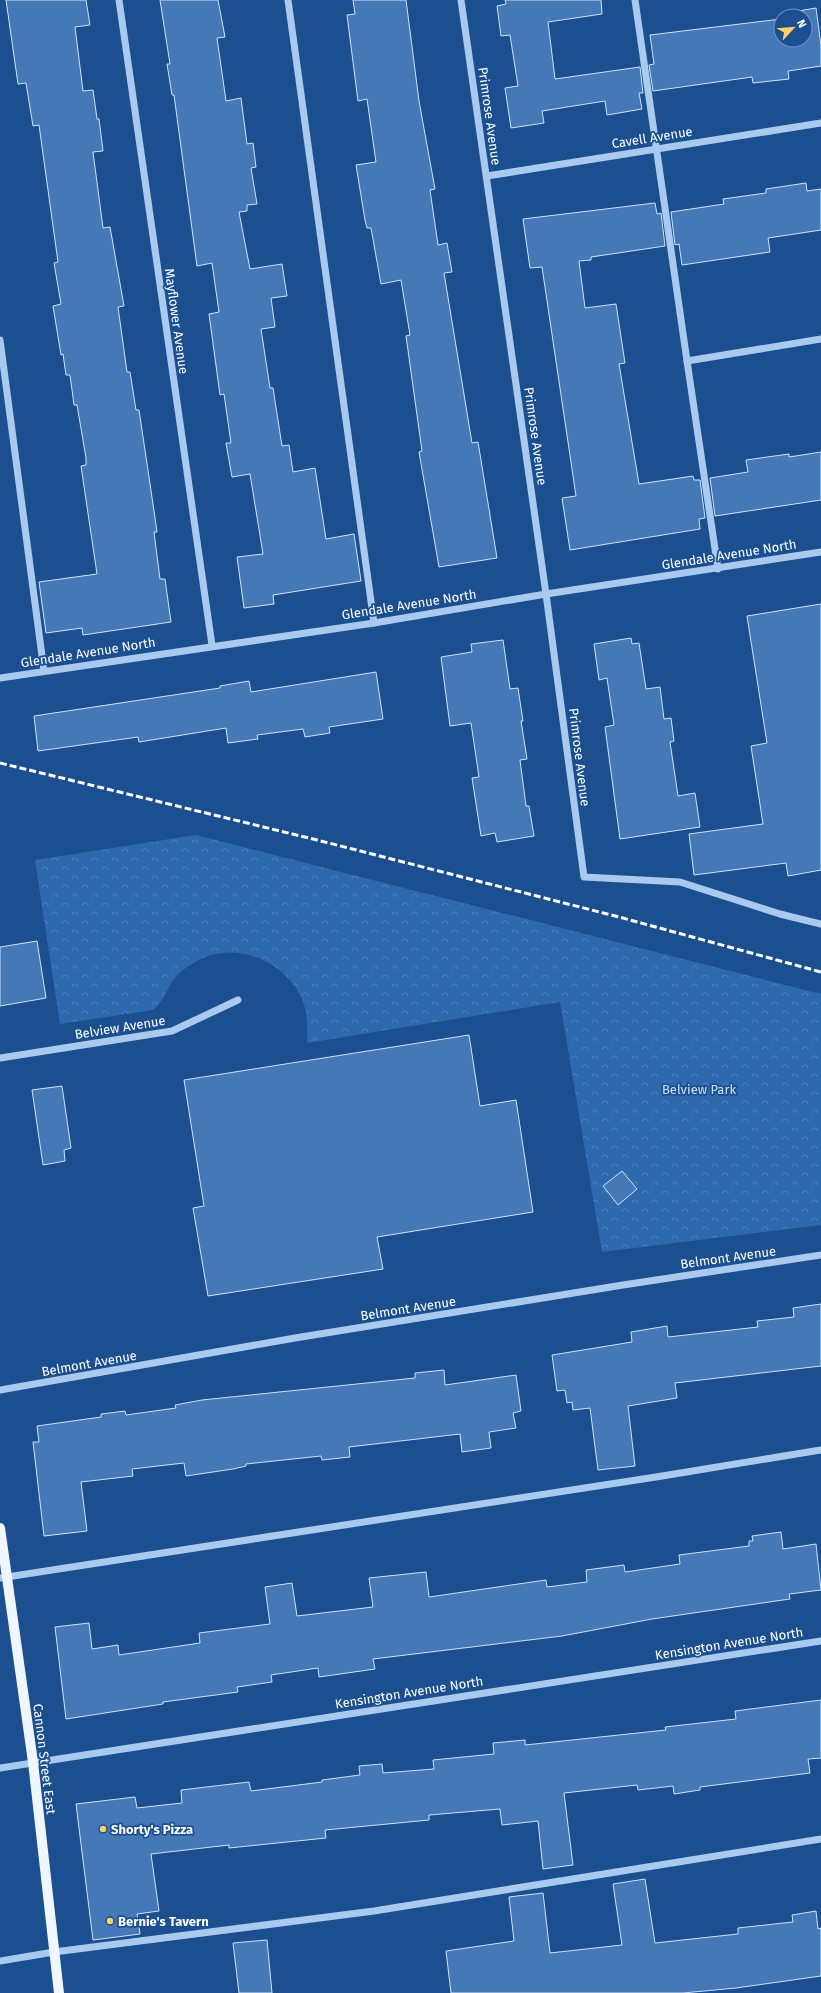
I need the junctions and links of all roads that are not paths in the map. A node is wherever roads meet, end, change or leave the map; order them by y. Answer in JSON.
{"nodes":[{"id":1,"x":119,"y":0,"type":"edge"},
{"id":2,"x":288,"y":0,"type":"edge"},
{"id":3,"x":461,"y":0,"type":"edge"},
{"id":4,"x":635,"y":0,"type":"edge"},
{"id":5,"x":821,"y":123,"type":"edge"},
{"id":6,"x":657,"y":148,"type":"junction"},
{"id":7,"x":487,"y":176,"type":"junction"},
{"id":8,"x":821,"y":339,"type":"edge"},
{"id":9,"x":0,"y":340,"type":"edge"},
{"id":10,"x":687,"y":361,"type":"junction"},
{"id":11,"x":821,"y":552,"type":"edge"},
{"id":12,"x":718,"y":569,"type":"junction"},
{"id":13,"x":546,"y":594,"type":"junction"},
{"id":14,"x":374,"y":623,"type":"junction"},
{"id":15,"x":212,"y":645,"type":"junction"},
{"id":16,"x":44,"y":671,"type":"junction"},
{"id":17,"x":0,"y":678,"type":"edge"},
{"id":18,"x":821,"y":924,"type":"edge"},
{"id":19,"x":238,"y":1000,"type":"dead end"},
{"id":20,"x":0,"y":1058,"type":"edge"},
{"id":21,"x":821,"y":1255,"type":"edge"},
{"id":22,"x":0,"y":1390,"type":"edge"},
{"id":23,"x":821,"y":1450,"type":"edge"},
{"id":24,"x":0,"y":1528,"type":"edge"},
{"id":25,"x":4,"y":1578,"type":"edge"},
{"id":26,"x":821,"y":1640,"type":"edge"},
{"id":27,"x":33,"y":1762,"type":"junction"},
{"id":28,"x":0,"y":1768,"type":"edge"},
{"id":29,"x":821,"y":1839,"type":"edge"},
{"id":30,"x":54,"y":1952,"type":"junction"},
{"id":31,"x":0,"y":1961,"type":"edge"},
{"id":32,"x":59,"y":1993,"type":"edge"}],
"edges":[{"from":1,"to":15,"type":"street","name":"Mayflower Avenue"},
{"from":2,"to":14,"type":"street"},
{"from":3,"to":7,"type":"street","name":"Primrose Avenue"},
{"from":4,"to":6,"type":"street"},
{"from":5,"to":6,"type":"street","name":"Cavell Avenue"},
{"from":6,"to":7,"type":"street","name":"Cavell Avenue"},
{"from":6,"to":10,"type":"street"},
{"from":7,"to":13,"type":"street","name":"Primrose Avenue"},
{"from":8,"to":10,"type":"street"},
{"from":9,"to":16,"type":"street"},
{"from":10,"to":12,"type":"street"},
{"from":11,"to":12,"type":"street","name":"Glendale Avenue North"},
{"from":12,"to":13,"type":"street","name":"Glendale Avenue North"},
{"from":13,"to":14,"type":"street","name":"Glendale Avenue North"},
{"from":13,"to":18,"type":"street","name":"Primrose Avenue"},
{"from":14,"to":15,"type":"street","name":"Glendale Avenue North"},
{"from":15,"to":16,"type":"street","name":"Glendale Avenue North"},
{"from":16,"to":17,"type":"street","name":"Glendale Avenue North"},
{"from":19,"to":20,"type":"street","name":"Belview Avenue"},
{"from":21,"to":22,"type":"street","name":"Belmont Avenue"},
{"from":23,"to":25,"type":"street"},
{"from":24,"to":25,"type":"main road","name":"Cannon Street East"},
{"from":25,"to":27,"type":"main road","name":"Cannon Street East"},
{"from":26,"to":27,"type":"street","name":"Kensington Avenue North"},
{"from":27,"to":28,"type":"street","name":"Kensington Avenue North"},
{"from":27,"to":30,"type":"main road","name":"Cannon Street East"},
{"from":29,"to":30,"type":"street"},
{"from":30,"to":31,"type":"street"},
{"from":30,"to":32,"type":"main road","name":"Cannon Street East"}]}
